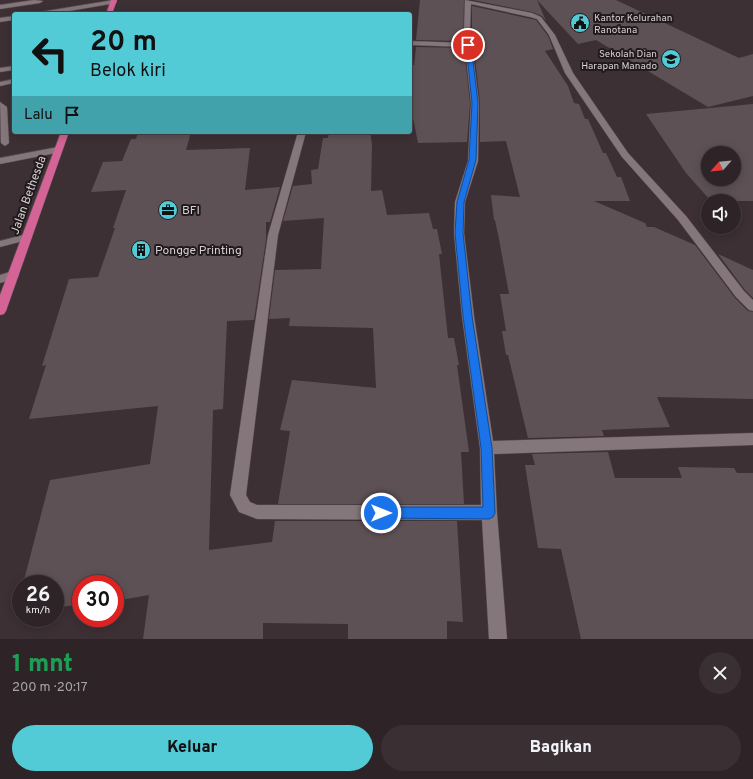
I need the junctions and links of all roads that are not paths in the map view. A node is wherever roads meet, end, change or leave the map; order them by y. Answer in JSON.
{"nodes":[{"id":1,"x":40,"y":0,"type":"edge"},
{"id":2,"x":114,"y":1,"type":"edge"},
{"id":3,"x":468,"y":1,"type":"edge"},
{"id":4,"x":0,"y":7,"type":"edge"},
{"id":5,"x":42,"y":12,"type":"edge"},
{"id":6,"x":53,"y":12,"type":"edge"},
{"id":7,"x":111,"y":12,"type":"edge"},
{"id":8,"x":12,"y":18,"type":"edge"},
{"id":9,"x":0,"y":20,"type":"edge"},
{"id":10,"x":412,"y":43,"type":"edge"},
{"id":11,"x":468,"y":45,"type":"junction"},
{"id":12,"x":12,"y":68,"type":"edge"},
{"id":13,"x":0,"y":70,"type":"edge"},
{"id":14,"x":12,"y":81,"type":"edge"},
{"id":15,"x":0,"y":84,"type":"edge"},
{"id":16,"x":0,"y":104,"type":"edge"},
{"id":17,"x":12,"y":126,"type":"edge"},
{"id":18,"x":4,"y":128,"type":"junction"},
{"id":19,"x":63,"y":134,"type":"edge"},
{"id":20,"x":301,"y":134,"type":"edge"},
{"id":21,"x":5,"y":144,"type":"dead end"},
{"id":22,"x":58,"y":150,"type":"junction"},
{"id":23,"x":0,"y":161,"type":"edge"},
{"id":24,"x":27,"y":237,"type":"junction"},
{"id":25,"x":0,"y":244,"type":"edge"},
{"id":26,"x":13,"y":275,"type":"junction"},
{"id":27,"x":0,"y":279,"type":"edge"},
{"id":28,"x":753,"y":307,"type":"edge"},
{"id":29,"x":0,"y":311,"type":"edge"},
{"id":30,"x":753,"y":440,"type":"edge"},
{"id":31,"x":487,"y":448,"type":"junction"},
{"id":32,"x":489,"y":513,"type":"junction"},
{"id":33,"x":498,"y":639,"type":"edge"}],
"edges":[{"from":1,"to":4,"type":"street"},
{"from":1,"to":5,"type":"street"},
{"from":2,"to":6,"type":"street"},
{"from":2,"to":7,"type":"highway"},
{"from":3,"to":11,"type":"street"},
{"from":3,"to":28,"type":"street"},
{"from":8,"to":9,"type":"street"},
{"from":10,"to":11,"type":"street"},
{"from":11,"to":31,"type":"street"},
{"from":12,"to":13,"type":"street"},
{"from":14,"to":15,"type":"street"},
{"from":16,"to":18,"type":"street"},
{"from":17,"to":18,"type":"street"},
{"from":18,"to":21,"type":"street"},
{"from":19,"to":22,"type":"highway","name":"Jalan Bethesda"},
{"from":20,"to":32,"type":"street"},
{"from":22,"to":23,"type":"street"},
{"from":22,"to":24,"type":"highway","name":"Jalan Bethesda"},
{"from":24,"to":25,"type":"street"},
{"from":24,"to":26,"type":"highway","name":"Jalan Bethesda"},
{"from":26,"to":27,"type":"street"},
{"from":26,"to":29,"type":"highway","name":"Jalan Bethesda"},
{"from":30,"to":31,"type":"street"},
{"from":31,"to":32,"type":"street"},
{"from":32,"to":33,"type":"street"}]}
